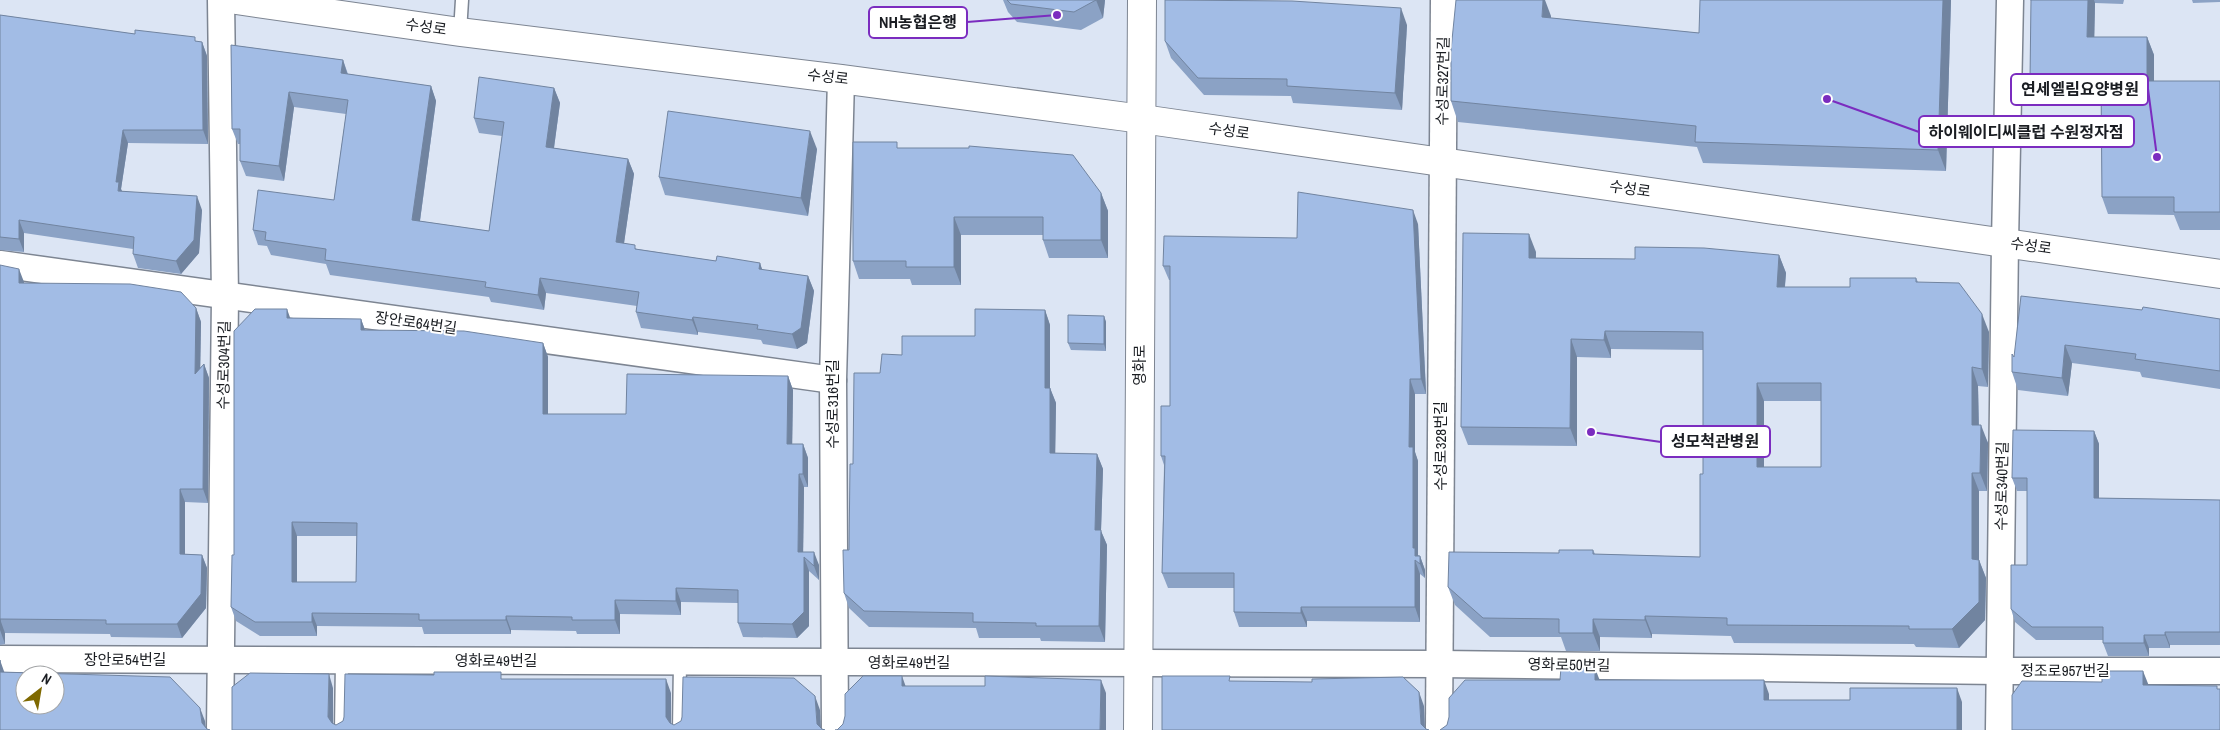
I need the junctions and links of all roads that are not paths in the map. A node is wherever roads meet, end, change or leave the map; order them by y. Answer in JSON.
{"nodes":[{"id":1,"x":221,"y":0,"type":"edge"},
{"id":2,"x":236,"y":0,"type":"edge"},
{"id":3,"x":462,"y":0,"type":"edge"},
{"id":4,"x":1142,"y":0,"type":"edge"},
{"id":5,"x":1444,"y":0,"type":"edge"},
{"id":6,"x":2010,"y":0,"type":"edge"},
{"id":7,"x":460,"y":32,"type":"junction"},
{"id":8,"x":841,"y":79,"type":"junction"},
{"id":9,"x":1142,"y":119,"type":"junction"},
{"id":10,"x":1442,"y":162,"type":"junction"},
{"id":11,"x":2005,"y":242,"type":"junction"},
{"id":12,"x":0,"y":264,"type":"edge"},
{"id":13,"x":2220,"y":274,"type":"edge"},
{"id":14,"x":224,"y":297,"type":"junction"},
{"id":15,"x":833,"y":380,"type":"junction"},
{"id":16,"x":0,"y":659,"type":"edge"},
{"id":17,"x":220,"y":660,"type":"junction"},
{"id":18,"x":342,"y":661,"type":"junction"},
{"id":19,"x":680,"y":662,"type":"junction"},
{"id":20,"x":836,"y":662,"type":"junction"},
{"id":21,"x":1138,"y":663,"type":"junction"},
{"id":22,"x":1440,"y":664,"type":"junction"},
{"id":23,"x":2000,"y":671,"type":"junction"},
{"id":24,"x":2220,"y":671,"type":"edge"},
{"id":25,"x":220,"y":730,"type":"edge"},
{"id":26,"x":341,"y":730,"type":"edge"},
{"id":27,"x":680,"y":730,"type":"edge"},
{"id":28,"x":835,"y":730,"type":"edge"},
{"id":29,"x":1138,"y":730,"type":"edge"},
{"id":30,"x":1438,"y":730,"type":"edge"},
{"id":31,"x":1999,"y":730,"type":"edge"}],
"edges":[{"from":1,"to":14,"type":"street","name":"수성로304번길"},
{"from":2,"to":7,"type":"street","name":"수성로"},
{"from":3,"to":7,"type":"lane"},
{"from":4,"to":9,"type":"street","name":"영화로"},
{"from":5,"to":10,"type":"street","name":"수성로327번길"},
{"from":6,"to":11,"type":"street","name":"수성로340번길"},
{"from":7,"to":8,"type":"street","name":"수성로"},
{"from":8,"to":9,"type":"street","name":"수성로"},
{"from":8,"to":15,"type":"street","name":"수성로316번길"},
{"from":9,"to":10,"type":"street","name":"수성로"},
{"from":9,"to":21,"type":"street","name":"영화로"},
{"from":10,"to":11,"type":"street","name":"수성로"},
{"from":10,"to":22,"type":"street","name":"수성로328번길"},
{"from":11,"to":13,"type":"street","name":"수성로"},
{"from":11,"to":23,"type":"street","name":"수성로340번길"},
{"from":12,"to":14,"type":"street","name":"장안로64번길"},
{"from":14,"to":15,"type":"street","name":"장안로64번길"},
{"from":14,"to":17,"type":"street","name":"수성로304번길"},
{"from":15,"to":20,"type":"street","name":"수성로316번길"},
{"from":16,"to":17,"type":"street","name":"장안로54번길"},
{"from":17,"to":18,"type":"street","name":"영화로49번길"},
{"from":17,"to":25,"type":"street","name":"수성로304번길"},
{"from":18,"to":19,"type":"street","name":"영화로49번길"},
{"from":18,"to":26,"type":"lane"},
{"from":19,"to":20,"type":"street","name":"영화로49번길"},
{"from":19,"to":27,"type":"lane"},
{"from":20,"to":21,"type":"street","name":"영화로49번길"},
{"from":20,"to":28,"type":"street","name":"수성로316번길"},
{"from":21,"to":22,"type":"street","name":"영화로50번길"},
{"from":21,"to":29,"type":"street","name":"영화로"},
{"from":22,"to":23,"type":"street","name":"영화로50번길"},
{"from":22,"to":30,"type":"street","name":"수성로328번길"},
{"from":23,"to":24,"type":"street","name":"정조로957번길"},
{"from":23,"to":31,"type":"street","name":"수성로340번길"}]}
